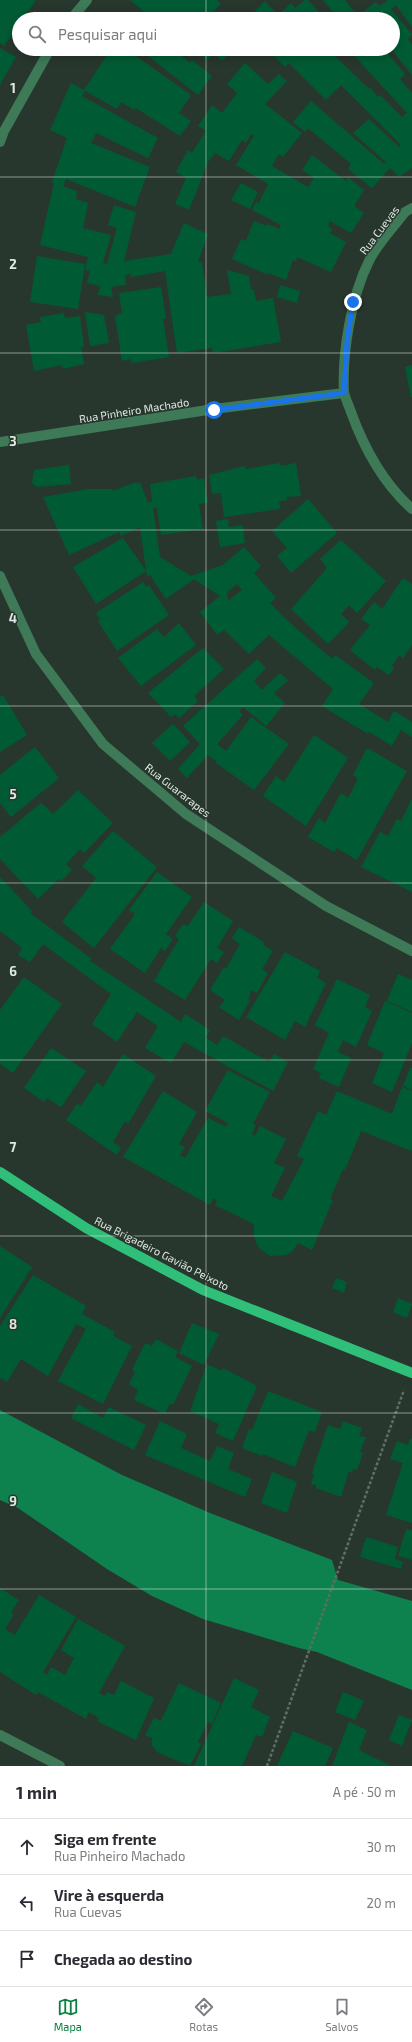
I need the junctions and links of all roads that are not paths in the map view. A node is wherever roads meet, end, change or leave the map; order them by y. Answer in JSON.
{"nodes":[{"id":1,"x":87,"y":0,"type":"edge"},
{"id":2,"x":77,"y":12,"type":"edge"},
{"id":3,"x":46,"y":56,"type":"edge"},
{"id":4,"x":0,"y":142,"type":"edge"},
{"id":5,"x":412,"y":208,"type":"edge"},
{"id":6,"x":344,"y":393,"type":"junction"},
{"id":7,"x":0,"y":442,"type":"edge"},
{"id":8,"x":412,"y":509,"type":"edge"},
{"id":9,"x":0,"y":576,"type":"edge"},
{"id":10,"x":412,"y":951,"type":"edge"},
{"id":11,"x":0,"y":1172,"type":"edge"},
{"id":12,"x":411,"y":1373,"type":"edge"},
{"id":13,"x":0,"y":1735,"type":"edge"},
{"id":14,"x":60,"y":1766,"type":"edge"}],
"edges":[{"from":1,"to":2,"type":"street"},
{"from":3,"to":4,"type":"street"},
{"from":5,"to":6,"type":"street","name":"Rua Cuevas"},
{"from":6,"to":7,"type":"street","name":"Rua Pinheiro Machado"},
{"from":6,"to":8,"type":"street","name":"Rua Cuevas"},
{"from":9,"to":10,"type":"street","name":"Rua Guararapes"},
{"from":11,"to":12,"type":"main road","name":"Rua Brigadeiro Gavião Peixoto"},
{"from":13,"to":14,"type":"street"}]}
